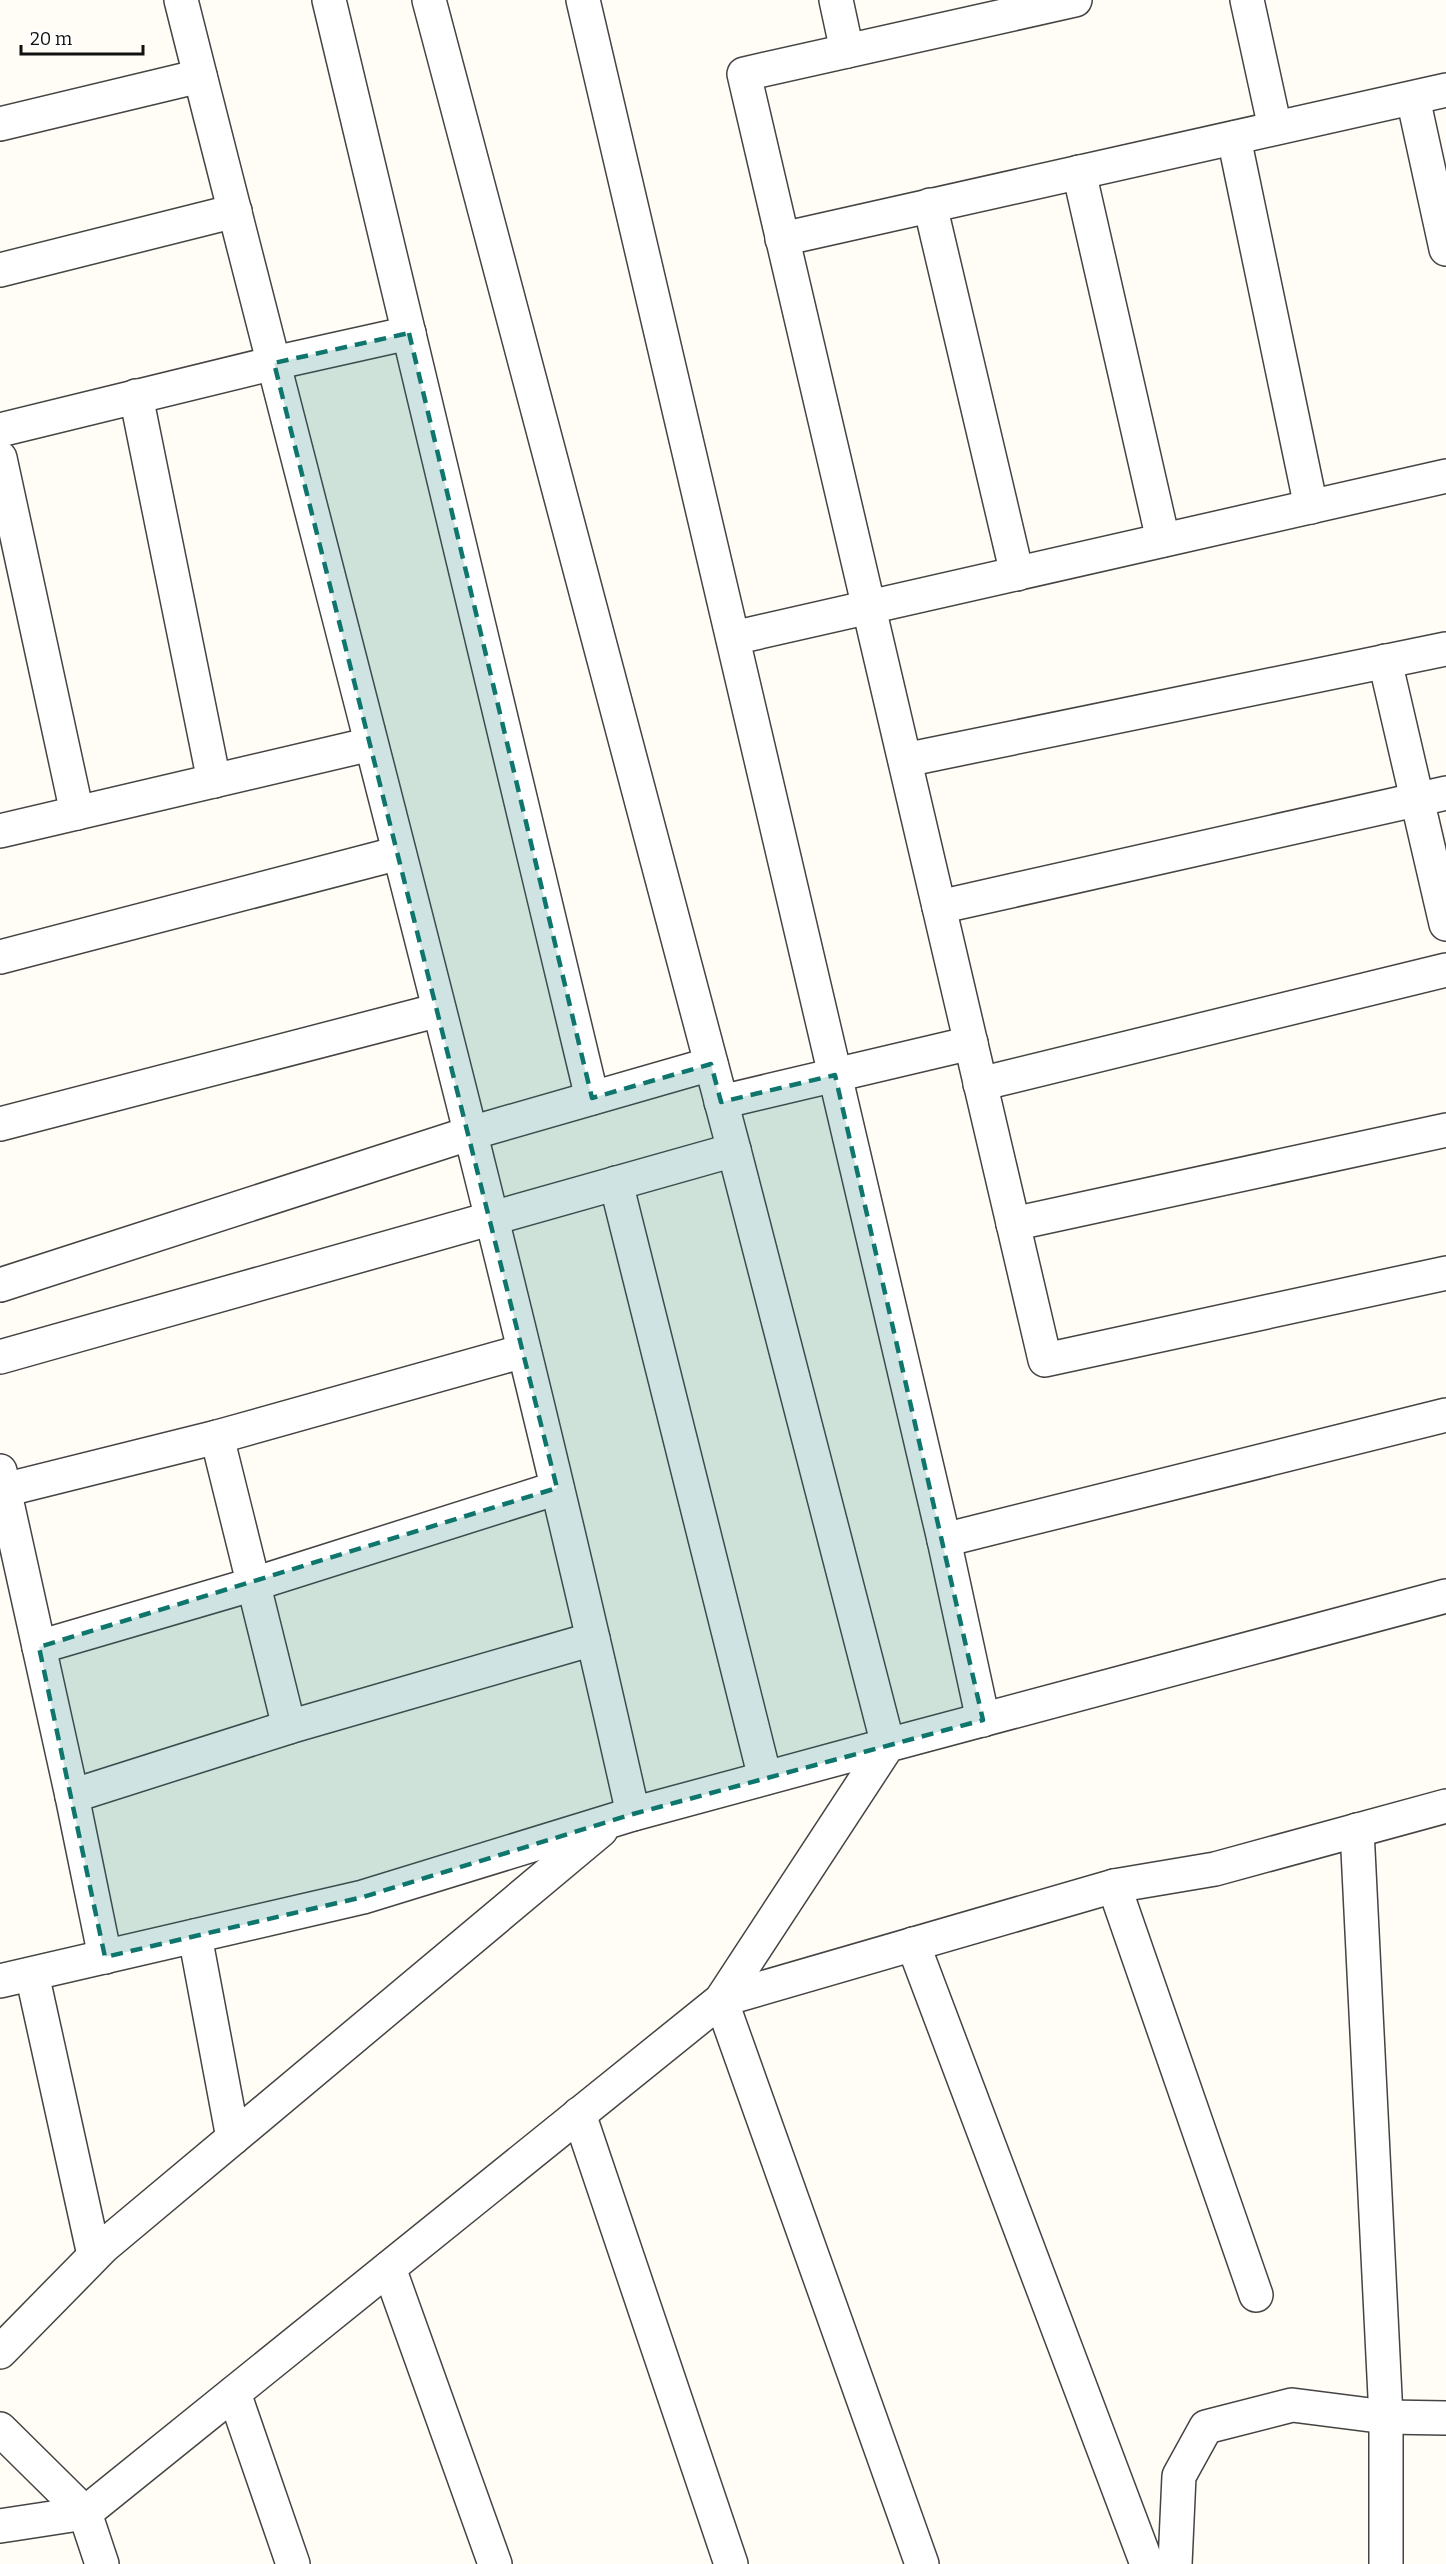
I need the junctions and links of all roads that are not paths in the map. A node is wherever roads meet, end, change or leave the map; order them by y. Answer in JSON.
{"nodes":[{"id":1,"x":182,"y":0,"type":"edge"},
{"id":2,"x":329,"y":0,"type":"edge"},
{"id":3,"x":429,"y":0,"type":"edge"},
{"id":4,"x":582,"y":0,"type":"edge"},
{"id":5,"x":836,"y":0,"type":"edge"},
{"id":6,"x":1075,"y":0,"type":"edge"},
{"id":7,"x":1247,"y":0,"type":"edge"},
{"id":8,"x":847,"y":51,"type":"junction"},
{"id":9,"x":200,"y":76,"type":"junction"},
{"id":10,"x":1446,"y":90,"type":"edge"},
{"id":11,"x":1413,"y":98,"type":"junction"},
{"id":12,"x":0,"y":124,"type":"edge"},
{"id":13,"x":1275,"y":128,"type":"junction"},
{"id":14,"x":1234,"y":138,"type":"junction"},
{"id":15,"x":1079,"y":172,"type":"junction"},
{"id":16,"x":930,"y":206,"type":"junction"},
{"id":17,"x":235,"y":211,"type":"junction"},
{"id":18,"x":782,"y":238,"type":"junction"},
{"id":19,"x":1446,"y":249,"type":"edge"},
{"id":20,"x":0,"y":270,"type":"edge"},
{"id":21,"x":409,"y":333,"type":"junction"},
{"id":22,"x":274,"y":363,"type":"junction"},
{"id":23,"x":136,"y":396,"type":"junction"},
{"id":24,"x":0,"y":430,"type":"edge"},
{"id":25,"x":0,"y":458,"type":"edge"},
{"id":26,"x":1446,"y":476,"type":"edge"},
{"id":27,"x":1311,"y":507,"type":"junction"},
{"id":28,"x":1163,"y":540,"type":"junction"},
{"id":29,"x":1017,"y":574,"type":"junction"},
{"id":30,"x":869,"y":608,"type":"junction"},
{"id":31,"x":733,"y":638,"type":"junction"},
{"id":32,"x":1446,"y":649,"type":"edge"},
{"id":33,"x":1385,"y":661,"type":"junction"},
{"id":34,"x":371,"y":744,"type":"junction"},
{"id":35,"x":905,"y":760,"type":"junction"},
{"id":36,"x":214,"y":781,"type":"junction"},
{"id":37,"x":1432,"y":796,"type":"edge"},
{"id":38,"x":78,"y":813,"type":"junction"},
{"id":39,"x":0,"y":831,"type":"edge"},
{"id":40,"x":399,"y":853,"type":"junction"},
{"id":41,"x":939,"y":907,"type":"junction"},
{"id":42,"x":1446,"y":924,"type":"edge"},
{"id":43,"x":0,"y":957,"type":"edge"},
{"id":44,"x":1446,"y":970,"type":"edge"},
{"id":45,"x":439,"y":1010,"type":"junction"},
{"id":46,"x":971,"y":1043,"type":"junction"},
{"id":47,"x":711,"y":1064,"type":"junction"},
{"id":48,"x":835,"y":1075,"type":"junction"},
{"id":49,"x":980,"y":1084,"type":"junction"},
{"id":50,"x":592,"y":1098,"type":"junction"},
{"id":51,"x":721,"y":1102,"type":"junction"},
{"id":52,"x":0,"y":1124,"type":"edge"},
{"id":53,"x":1446,"y":1130,"type":"edge"},
{"id":54,"x":471,"y":1133,"type":"junction"},
{"id":55,"x":734,"y":1150,"type":"junction"},
{"id":56,"x":616,"y":1183,"type":"junction"},
{"id":57,"x":492,"y":1218,"type":"junction"},
{"id":58,"x":1013,"y":1224,"type":"junction"},
{"id":59,"x":1446,"y":1273,"type":"edge"},
{"id":60,"x":0,"y":1285,"type":"edge"},
{"id":61,"x":524,"y":1352,"type":"junction"},
{"id":62,"x":0,"y":1358,"type":"edge"},
{"id":63,"x":1446,"y":1415,"type":"edge"},
{"id":64,"x":217,"y":1437,"type":"junction"},
{"id":65,"x":2,"y":1481,"type":"edge"},
{"id":66,"x":558,"y":1488,"type":"junction"},
{"id":67,"x":944,"y":1540,"type":"junction"},
{"id":68,"x":254,"y":1584,"type":"junction"},
{"id":69,"x":1446,"y":1596,"type":"edge"},
{"id":70,"x":593,"y":1639,"type":"junction"},
{"id":71,"x":39,"y":1647,"type":"junction"},
{"id":72,"x":983,"y":1720,"type":"junction"},
{"id":73,"x":289,"y":1727,"type":"junction"},
{"id":74,"x":888,"y":1745,"type":"junction"},
{"id":75,"x":765,"y":1778,"type":"junction"},
{"id":76,"x":72,"y":1796,"type":"junction"},
{"id":77,"x":1446,"y":1806,"type":"edge"},
{"id":78,"x":622,"y":1817,"type":"junction"},
{"id":79,"x":1357,"y":1830,"type":"junction"},
{"id":80,"x":1114,"y":1886,"type":"junction"},
{"id":81,"x":195,"y":1936,"type":"junction"},
{"id":82,"x":913,"y":1944,"type":"junction"},
{"id":83,"x":105,"y":1957,"type":"junction"},
{"id":84,"x":32,"y":1974,"type":"junction"},
{"id":85,"x":0,"y":1981,"type":"edge"},
{"id":86,"x":721,"y":2000,"type":"junction"},
{"id":87,"x":579,"y":2114,"type":"junction"},
{"id":88,"x":233,"y":2138,"type":"junction"},
{"id":89,"x":94,"y":2255,"type":"junction"},
{"id":90,"x":389,"y":2268,"type":"junction"},
{"id":91,"x":1256,"y":2295,"type":"dead end"},
{"id":92,"x":0,"y":2352,"type":"edge"},
{"id":93,"x":234,"y":2393,"type":"junction"},
{"id":94,"x":1386,"y":2417,"type":"junction"},
{"id":95,"x":1446,"y":2418,"type":"edge"},
{"id":96,"x":0,"y":2429,"type":"edge"},
{"id":97,"x":85,"y":2513,"type":"junction"},
{"id":98,"x":0,"y":2526,"type":"edge"},
{"id":99,"x":102,"y":2564,"type":"edge"},
{"id":100,"x":293,"y":2564,"type":"edge"},
{"id":101,"x":495,"y":2564,"type":"edge"},
{"id":102,"x":731,"y":2564,"type":"edge"},
{"id":103,"x":922,"y":2564,"type":"edge"},
{"id":104,"x":1147,"y":2564,"type":"edge"},
{"id":105,"x":1174,"y":2564,"type":"edge"},
{"id":106,"x":1386,"y":2564,"type":"edge"}],
"edges":[{"from":1,"to":9,"type":"street"},
{"from":2,"to":21,"type":"street"},
{"from":3,"to":47,"type":"street"},
{"from":4,"to":31,"type":"street"},
{"from":5,"to":8,"type":"street"},
{"from":6,"to":8,"type":"street"},
{"from":7,"to":13,"type":"street"},
{"from":8,"to":18,"type":"street"},
{"from":9,"to":12,"type":"street"},
{"from":9,"to":17,"type":"street"},
{"from":10,"to":11,"type":"street"},
{"from":11,"to":13,"type":"street"},
{"from":11,"to":19,"type":"street"},
{"from":13,"to":14,"type":"street"},
{"from":14,"to":15,"type":"street"},
{"from":14,"to":27,"type":"street"},
{"from":15,"to":16,"type":"street"},
{"from":15,"to":28,"type":"street"},
{"from":16,"to":18,"type":"street"},
{"from":16,"to":29,"type":"street"},
{"from":17,"to":20,"type":"street"},
{"from":17,"to":22,"type":"street"},
{"from":18,"to":30,"type":"street"},
{"from":21,"to":22,"type":"street"},
{"from":21,"to":50,"type":"street"},
{"from":22,"to":23,"type":"street"},
{"from":22,"to":34,"type":"street"},
{"from":23,"to":24,"type":"street"},
{"from":23,"to":36,"type":"street"},
{"from":25,"to":38,"type":"street"},
{"from":26,"to":27,"type":"street"},
{"from":27,"to":28,"type":"street"},
{"from":28,"to":29,"type":"street"},
{"from":29,"to":30,"type":"street"},
{"from":30,"to":31,"type":"street"},
{"from":30,"to":35,"type":"street"},
{"from":31,"to":48,"type":"street"},
{"from":32,"to":33,"type":"street"},
{"from":33,"to":35,"type":"street"},
{"from":33,"to":37,"type":"street"},
{"from":34,"to":36,"type":"street"},
{"from":34,"to":40,"type":"street"},
{"from":35,"to":41,"type":"street"},
{"from":36,"to":38,"type":"street"},
{"from":37,"to":41,"type":"street"},
{"from":37,"to":42,"type":"street"},
{"from":38,"to":39,"type":"street"},
{"from":40,"to":43,"type":"street"},
{"from":40,"to":45,"type":"street"},
{"from":41,"to":46,"type":"street"},
{"from":44,"to":49,"type":"street"},
{"from":45,"to":52,"type":"street"},
{"from":45,"to":54,"type":"street"},
{"from":46,"to":48,"type":"street"},
{"from":46,"to":49,"type":"street"},
{"from":47,"to":50,"type":"street"},
{"from":47,"to":51,"type":"street"},
{"from":48,"to":51,"type":"street"},
{"from":48,"to":67,"type":"street"},
{"from":49,"to":58,"type":"street"},
{"from":50,"to":54,"type":"street"},
{"from":51,"to":55,"type":"street"},
{"from":53,"to":58,"type":"street"},
{"from":54,"to":57,"type":"street"},
{"from":54,"to":60,"type":"street"},
{"from":55,"to":56,"type":"street"},
{"from":55,"to":74,"type":"street"},
{"from":56,"to":57,"type":"street"},
{"from":56,"to":75,"type":"street"},
{"from":57,"to":61,"type":"street"},
{"from":57,"to":62,"type":"street"},
{"from":58,"to":59,"type":"street"},
{"from":61,"to":64,"type":"street"},
{"from":61,"to":66,"type":"street"},
{"from":63,"to":67,"type":"street"},
{"from":64,"to":65,"type":"street"},
{"from":64,"to":68,"type":"street"},
{"from":65,"to":71,"type":"street"},
{"from":66,"to":68,"type":"street"},
{"from":66,"to":70,"type":"street"},
{"from":67,"to":72,"type":"street"},
{"from":68,"to":71,"type":"street"},
{"from":68,"to":73,"type":"street"},
{"from":69,"to":72,"type":"street"},
{"from":70,"to":73,"type":"street"},
{"from":70,"to":78,"type":"street"},
{"from":71,"to":76,"type":"street"},
{"from":72,"to":74,"type":"street"},
{"from":73,"to":76,"type":"street"},
{"from":74,"to":75,"type":"street"},
{"from":74,"to":86,"type":"street"},
{"from":75,"to":78,"type":"street"},
{"from":76,"to":83,"type":"street"},
{"from":77,"to":79,"type":"street"},
{"from":78,"to":81,"type":"street"},
{"from":78,"to":88,"type":"street"},
{"from":79,"to":80,"type":"street"},
{"from":79,"to":94,"type":"street"},
{"from":80,"to":82,"type":"street"},
{"from":80,"to":91,"type":"street"},
{"from":81,"to":83,"type":"street"},
{"from":81,"to":88,"type":"street"},
{"from":82,"to":86,"type":"street"},
{"from":82,"to":104,"type":"street"},
{"from":83,"to":84,"type":"street"},
{"from":84,"to":85,"type":"street"},
{"from":84,"to":89,"type":"street"},
{"from":86,"to":87,"type":"street"},
{"from":86,"to":103,"type":"street"},
{"from":87,"to":90,"type":"street"},
{"from":87,"to":102,"type":"street"},
{"from":88,"to":89,"type":"street"},
{"from":89,"to":92,"type":"street"},
{"from":90,"to":93,"type":"street"},
{"from":90,"to":101,"type":"street"},
{"from":93,"to":97,"type":"street"},
{"from":93,"to":100,"type":"street"},
{"from":94,"to":95,"type":"street"},
{"from":94,"to":105,"type":"street"},
{"from":94,"to":106,"type":"street"},
{"from":96,"to":97,"type":"street"},
{"from":97,"to":98,"type":"street"},
{"from":97,"to":99,"type":"street"}]}
